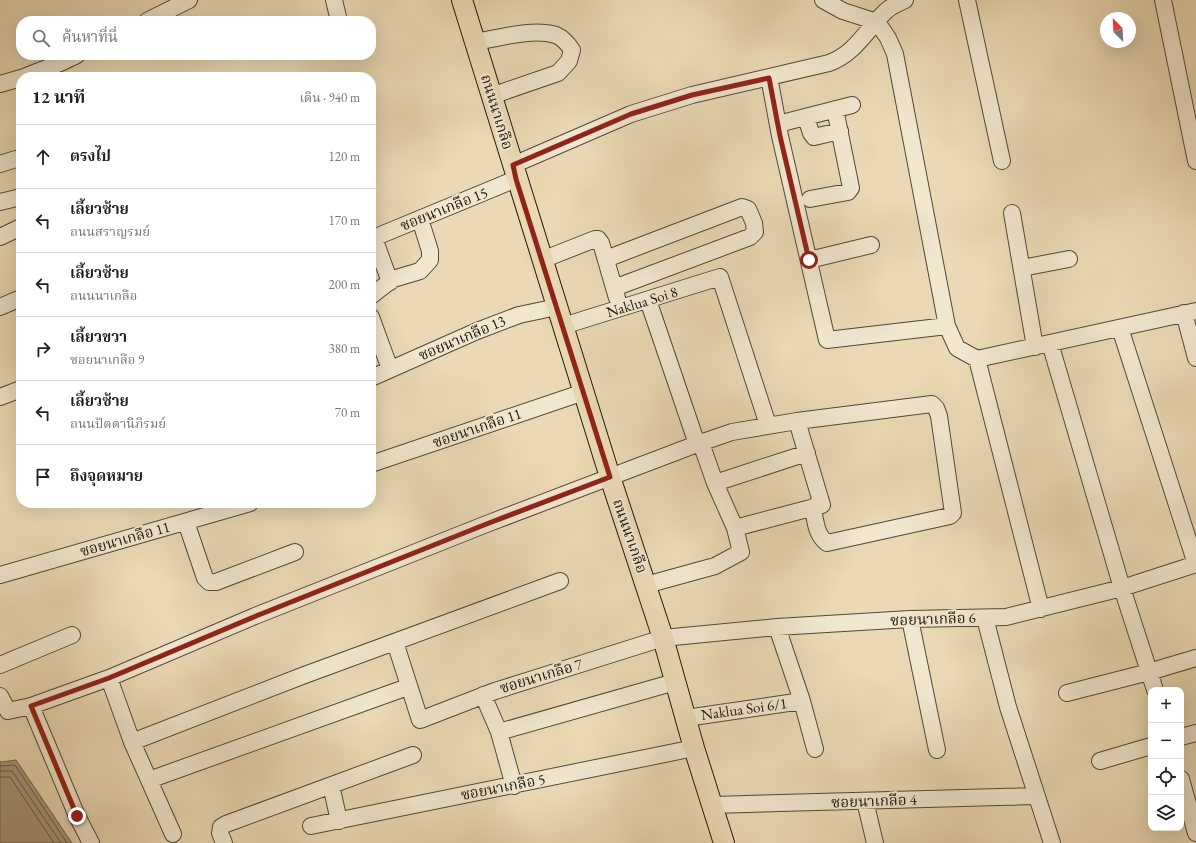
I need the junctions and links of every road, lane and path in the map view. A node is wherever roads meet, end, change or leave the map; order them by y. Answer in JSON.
{"nodes":[{"id":1,"x":189,"y":0,"type":"edge"},
{"id":2,"x":334,"y":0,"type":"edge"},
{"id":3,"x":462,"y":0,"type":"edge"},
{"id":4,"x":905,"y":0,"type":"edge"},
{"id":5,"x":967,"y":0,"type":"edge"},
{"id":6,"x":1163,"y":0,"type":"edge"},
{"id":7,"x":831,"y":2,"type":"edge"},
{"id":8,"x":156,"y":16,"type":"edge"},
{"id":9,"x":338,"y":16,"type":"edge"},
{"id":10,"x":877,"y":22,"type":"junction"},
{"id":11,"x":475,"y":42,"type":"junction"},
{"id":12,"x":66,"y":60,"type":"edge"},
{"id":13,"x":36,"y":72,"type":"edge"},
{"id":14,"x":769,"y":78,"type":"junction"},
{"id":15,"x":16,"y":79,"type":"edge"},
{"id":16,"x":0,"y":84,"type":"edge"},
{"id":17,"x":491,"y":96,"type":"junction"},
{"id":18,"x":852,"y":105,"type":"dead end"},
{"id":19,"x":836,"y":109,"type":"junction"},
{"id":20,"x":806,"y":116,"type":"junction"},
{"id":21,"x":778,"y":124,"type":"junction"},
{"id":22,"x":840,"y":131,"type":"junction"},
{"id":23,"x":16,"y":159,"type":"dead end"},
{"id":24,"x":1002,"y":161,"type":"dead end"},
{"id":25,"x":1196,"y":161,"type":"edge"},
{"id":26,"x":0,"y":164,"type":"edge"},
{"id":27,"x":515,"y":172,"type":"junction"},
{"id":28,"x":16,"y":198,"type":"edge"},
{"id":29,"x":810,"y":199,"type":"dead end"},
{"id":30,"x":0,"y":202,"type":"edge"},
{"id":31,"x":1012,"y":213,"type":"dead end"},
{"id":32,"x":420,"y":219,"type":"junction"},
{"id":33,"x":16,"y":229,"type":"edge"},
{"id":34,"x":0,"y":237,"type":"edge"},
{"id":35,"x":376,"y":237,"type":"edge"},
{"id":36,"x":871,"y":245,"type":"dead end"},
{"id":37,"x":376,"y":246,"type":"edge"},
{"id":38,"x":1069,"y":259,"type":"dead end"},
{"id":39,"x":542,"y":260,"type":"junction"},
{"id":40,"x":606,"y":260,"type":"junction"},
{"id":41,"x":809,"y":260,"type":"junction"},
{"id":42,"x":1022,"y":268,"type":"junction"},
{"id":43,"x":390,"y":282,"type":"junction"},
{"id":44,"x":614,"y":288,"type":"junction"},
{"id":45,"x":376,"y":292,"type":"edge"},
{"id":46,"x":16,"y":300,"type":"edge"},
{"id":47,"x":648,"y":300,"type":"junction"},
{"id":48,"x":0,"y":307,"type":"edge"},
{"id":49,"x":557,"y":307,"type":"junction"},
{"id":50,"x":620,"y":308,"type":"junction"},
{"id":51,"x":1190,"y":312,"type":"edge"},
{"id":52,"x":563,"y":326,"type":"junction"},
{"id":53,"x":947,"y":326,"type":"junction"},
{"id":54,"x":1120,"y":328,"type":"junction"},
{"id":55,"x":376,"y":331,"type":"edge"},
{"id":56,"x":1043,"y":345,"type":"junction"},
{"id":57,"x":1196,"y":358,"type":"edge"},
{"id":58,"x":977,"y":359,"type":"junction"},
{"id":59,"x":390,"y":369,"type":"junction"},
{"id":60,"x":376,"y":376,"type":"edge"},
{"id":61,"x":584,"y":392,"type":"junction"},
{"id":62,"x":16,"y":393,"type":"edge"},
{"id":63,"x":0,"y":397,"type":"edge"},
{"id":64,"x":797,"y":421,"type":"junction"},
{"id":65,"x":768,"y":426,"type":"junction"},
{"id":66,"x":699,"y":443,"type":"junction"},
{"id":67,"x":807,"y":453,"type":"junction"},
{"id":68,"x":376,"y":462,"type":"edge"},
{"id":69,"x":610,"y":477,"type":"junction"},
{"id":70,"x":715,"y":483,"type":"junction"},
{"id":71,"x":813,"y":507,"type":"junction"},
{"id":72,"x":233,"y":508,"type":"edge"},
{"id":73,"x":186,"y":522,"type":"junction"},
{"id":74,"x":735,"y":528,"type":"junction"},
{"id":75,"x":296,"y":552,"type":"dead end"},
{"id":76,"x":1196,"y":564,"type":"edge"},
{"id":77,"x":0,"y":575,"type":"edge"},
{"id":78,"x":560,"y":581,"type":"dead end"},
{"id":79,"x":646,"y":585,"type":"junction"},
{"id":80,"x":1122,"y":588,"type":"junction"},
{"id":81,"x":1041,"y":609,"type":"junction"},
{"id":82,"x":985,"y":618,"type":"junction"},
{"id":83,"x":910,"y":619,"type":"junction"},
{"id":84,"x":777,"y":627,"type":"junction"},
{"id":85,"x":72,"y":635,"type":"dead end"},
{"id":86,"x":663,"y":638,"type":"junction"},
{"id":87,"x":395,"y":642,"type":"junction"},
{"id":88,"x":1196,"y":658,"type":"edge"},
{"id":89,"x":0,"y":665,"type":"edge"},
{"id":90,"x":1149,"y":672,"type":"junction"},
{"id":91,"x":109,"y":678,"type":"junction"},
{"id":92,"x":676,"y":682,"type":"junction"},
{"id":93,"x":1154,"y":687,"type":"edge"},
{"id":94,"x":402,"y":689,"type":"dead end"},
{"id":95,"x":1067,"y":693,"type":"dead end"},
{"id":96,"x":483,"y":695,"type":"junction"},
{"id":97,"x":0,"y":696,"type":"edge"},
{"id":98,"x":802,"y":701,"type":"junction"},
{"id":99,"x":31,"y":706,"type":"junction"},
{"id":100,"x":686,"y":718,"type":"junction"},
{"id":101,"x":499,"y":732,"type":"junction"},
{"id":102,"x":1196,"y":733,"type":"edge"},
{"id":103,"x":1184,"y":736,"type":"edge"},
{"id":104,"x":132,"y":742,"type":"junction"},
{"id":105,"x":1148,"y":747,"type":"edge"},
{"id":106,"x":694,"y":748,"type":"junction"},
{"id":107,"x":816,"y":749,"type":"dead end"},
{"id":108,"x":937,"y":750,"type":"dead end"},
{"id":109,"x":413,"y":755,"type":"dead end"},
{"id":110,"x":1100,"y":761,"type":"dead end"},
{"id":111,"x":149,"y":780,"type":"junction"},
{"id":112,"x":330,"y":785,"type":"junction"},
{"id":113,"x":514,"y":786,"type":"junction"},
{"id":114,"x":1184,"y":790,"type":"edge"},
{"id":115,"x":1036,"y":796,"type":"junction"},
{"id":116,"x":865,"y":801,"type":"junction"},
{"id":117,"x":712,"y":805,"type":"junction"},
{"id":118,"x":339,"y":821,"type":"junction"},
{"id":119,"x":311,"y":826,"type":"dead end"},
{"id":120,"x":1196,"y":833,"type":"edge"},
{"id":121,"x":173,"y":834,"type":"dead end"},
{"id":122,"x":91,"y":843,"type":"edge"},
{"id":123,"x":224,"y":843,"type":"edge"},
{"id":124,"x":724,"y":843,"type":"edge"},
{"id":125,"x":875,"y":843,"type":"edge"},
{"id":126,"x":1052,"y":843,"type":"edge"}],
"edges":[{"from":1,"to":8,"type":"street"},
{"from":2,"to":9,"type":"street"},
{"from":3,"to":11,"type":"main road","name":"ถนนนาเกลือ"},
{"from":4,"to":10,"type":"street","name":"ซอยนาเกลือ 15"},
{"from":5,"to":24,"type":"street"},
{"from":6,"to":25,"type":"street"},
{"from":7,"to":10,"type":"street"},
{"from":10,"to":14,"type":"street","name":"ซอยนาเกลือ 15"},
{"from":10,"to":53,"type":"street"},
{"from":11,"to":17,"type":"main road","name":"ถนนนาเกลือ"},
{"from":11,"to":17,"type":"street"},
{"from":12,"to":13,"type":"street"},
{"from":14,"to":21,"type":"street"},
{"from":14,"to":27,"type":"street","name":"ซอยนาเกลือ 15"},
{"from":15,"to":16,"type":"street"},
{"from":17,"to":27,"type":"main road","name":"ถนนนาเกลือ"},
{"from":18,"to":19,"type":"street"},
{"from":19,"to":20,"type":"street"},
{"from":19,"to":22,"type":"street"},
{"from":20,"to":21,"type":"street"},
{"from":20,"to":22,"type":"street"},
{"from":21,"to":41,"type":"street"},
{"from":22,"to":29,"type":"street"},
{"from":23,"to":26,"type":"street"},
{"from":27,"to":32,"type":"street","name":"ซอยนาเกลือ 15"},
{"from":27,"to":39,"type":"main road","name":"ถนนนาเกลือ"},
{"from":28,"to":30,"type":"street"},
{"from":31,"to":42,"type":"street"},
{"from":32,"to":35,"type":"street","name":"ซอยนาเกลือ 15"},
{"from":32,"to":43,"type":"street"},
{"from":33,"to":34,"type":"street"},
{"from":36,"to":41,"type":"street"},
{"from":37,"to":43,"type":"street"},
{"from":38,"to":42,"type":"street"},
{"from":39,"to":40,"type":"street"},
{"from":39,"to":49,"type":"main road","name":"ถนนนาเกลือ"},
{"from":40,"to":44,"type":"street"},
{"from":40,"to":44,"type":"street"},
{"from":41,"to":53,"type":"street"},
{"from":42,"to":56,"type":"street"},
{"from":43,"to":45,"type":"street"},
{"from":44,"to":50,"type":"street"},
{"from":46,"to":48,"type":"street"},
{"from":47,"to":50,"type":"street","name":"Naklua Soi 8"},
{"from":47,"to":65,"type":"street","name":"Naklua Soi 8"},
{"from":47,"to":66,"type":"street"},
{"from":49,"to":52,"type":"main road","name":"ถนนนาเกลือ"},
{"from":49,"to":59,"type":"street","name":"ซอยนาเกลือ 13"},
{"from":50,"to":52,"type":"street","name":"Naklua Soi 8"},
{"from":51,"to":54,"type":"street"},
{"from":51,"to":57,"type":"street"},
{"from":52,"to":61,"type":"main road","name":"ถนนนาเกลือ"},
{"from":53,"to":58,"type":"street"},
{"from":54,"to":56,"type":"street"},
{"from":54,"to":76,"type":"street"},
{"from":55,"to":59,"type":"street"},
{"from":56,"to":58,"type":"street"},
{"from":56,"to":80,"type":"street"},
{"from":58,"to":81,"type":"street"},
{"from":59,"to":60,"type":"street","name":"ซอยนาเกลือ 13"},
{"from":61,"to":68,"type":"street","name":"ซอยนาเกลือ 11"},
{"from":61,"to":69,"type":"main road","name":"ถนนนาเกลือ"},
{"from":62,"to":63,"type":"street"},
{"from":64,"to":65,"type":"street"},
{"from":64,"to":67,"type":"street"},
{"from":64,"to":71,"type":"street"},
{"from":65,"to":66,"type":"street"},
{"from":66,"to":69,"type":"street"},
{"from":66,"to":70,"type":"street"},
{"from":67,"to":70,"type":"street"},
{"from":67,"to":71,"type":"street"},
{"from":69,"to":79,"type":"main road","name":"ถนนนาเกลือ"},
{"from":69,"to":91,"type":"street"},
{"from":70,"to":74,"type":"street"},
{"from":71,"to":74,"type":"street"},
{"from":72,"to":73,"type":"street","name":"ซอยนาเกลือ 11"},
{"from":73,"to":75,"type":"street"},
{"from":73,"to":77,"type":"street","name":"ซอยนาเกลือ 11"},
{"from":74,"to":79,"type":"street"},
{"from":76,"to":80,"type":"street","name":"ซอยนาเกลือ 6"},
{"from":78,"to":87,"type":"street"},
{"from":79,"to":86,"type":"main road","name":"ถนนนาเกลือ"},
{"from":80,"to":81,"type":"street","name":"ซอยนาเกลือ 6"},
{"from":80,"to":90,"type":"street"},
{"from":81,"to":82,"type":"street","name":"ซอยนาเกลือ 6"},
{"from":82,"to":83,"type":"street","name":"ซอยนาเกลือ 6"},
{"from":82,"to":115,"type":"street"},
{"from":83,"to":84,"type":"street","name":"ซอยนาเกลือ 6"},
{"from":83,"to":108,"type":"street"},
{"from":84,"to":86,"type":"street","name":"ซอยนาเกลือ 6"},
{"from":84,"to":98,"type":"street"},
{"from":85,"to":89,"type":"street"},
{"from":86,"to":92,"type":"main road","name":"ถนนนาเกลือ"},
{"from":86,"to":96,"type":"street","name":"ซอยนาเกลือ 7"},
{"from":87,"to":96,"type":"street","name":"ซอยนาเกลือ 7"},
{"from":87,"to":104,"type":"street"},
{"from":88,"to":90,"type":"street"},
{"from":90,"to":93,"type":"street"},
{"from":90,"to":95,"type":"street"},
{"from":91,"to":99,"type":"street"},
{"from":91,"to":104,"type":"street"},
{"from":92,"to":100,"type":"main road","name":"ถนนนาเกลือ"},
{"from":92,"to":101,"type":"street"},
{"from":94,"to":111,"type":"street"},
{"from":96,"to":101,"type":"street"},
{"from":97,"to":99,"type":"street"},
{"from":98,"to":100,"type":"street","name":"Naklua Soi 6/1"},
{"from":98,"to":107,"type":"street"},
{"from":99,"to":122,"type":"street"},
{"from":100,"to":106,"type":"main road","name":"ถนนนาเกลือ"},
{"from":101,"to":113,"type":"street"},
{"from":102,"to":103,"type":"street"},
{"from":104,"to":111,"type":"street"},
{"from":105,"to":110,"type":"street"},
{"from":106,"to":113,"type":"street","name":"ซอยนาเกลือ 5"},
{"from":106,"to":117,"type":"main road","name":"ถนนนาเกลือ"},
{"from":109,"to":112,"type":"street"},
{"from":111,"to":121,"type":"street"},
{"from":112,"to":118,"type":"street"},
{"from":112,"to":123,"type":"street"},
{"from":113,"to":118,"type":"street","name":"ซอยนาเกลือ 5"},
{"from":114,"to":120,"type":"street"},
{"from":115,"to":116,"type":"street","name":"ซอยนาเกลือ 4"},
{"from":115,"to":126,"type":"street"},
{"from":116,"to":117,"type":"street","name":"ซอยนาเกลือ 4"},
{"from":116,"to":125,"type":"street"},
{"from":117,"to":124,"type":"main road","name":"ถนนนาเกลือ"},
{"from":118,"to":119,"type":"street","name":"ซอยนาเกลือ 5"}]}
